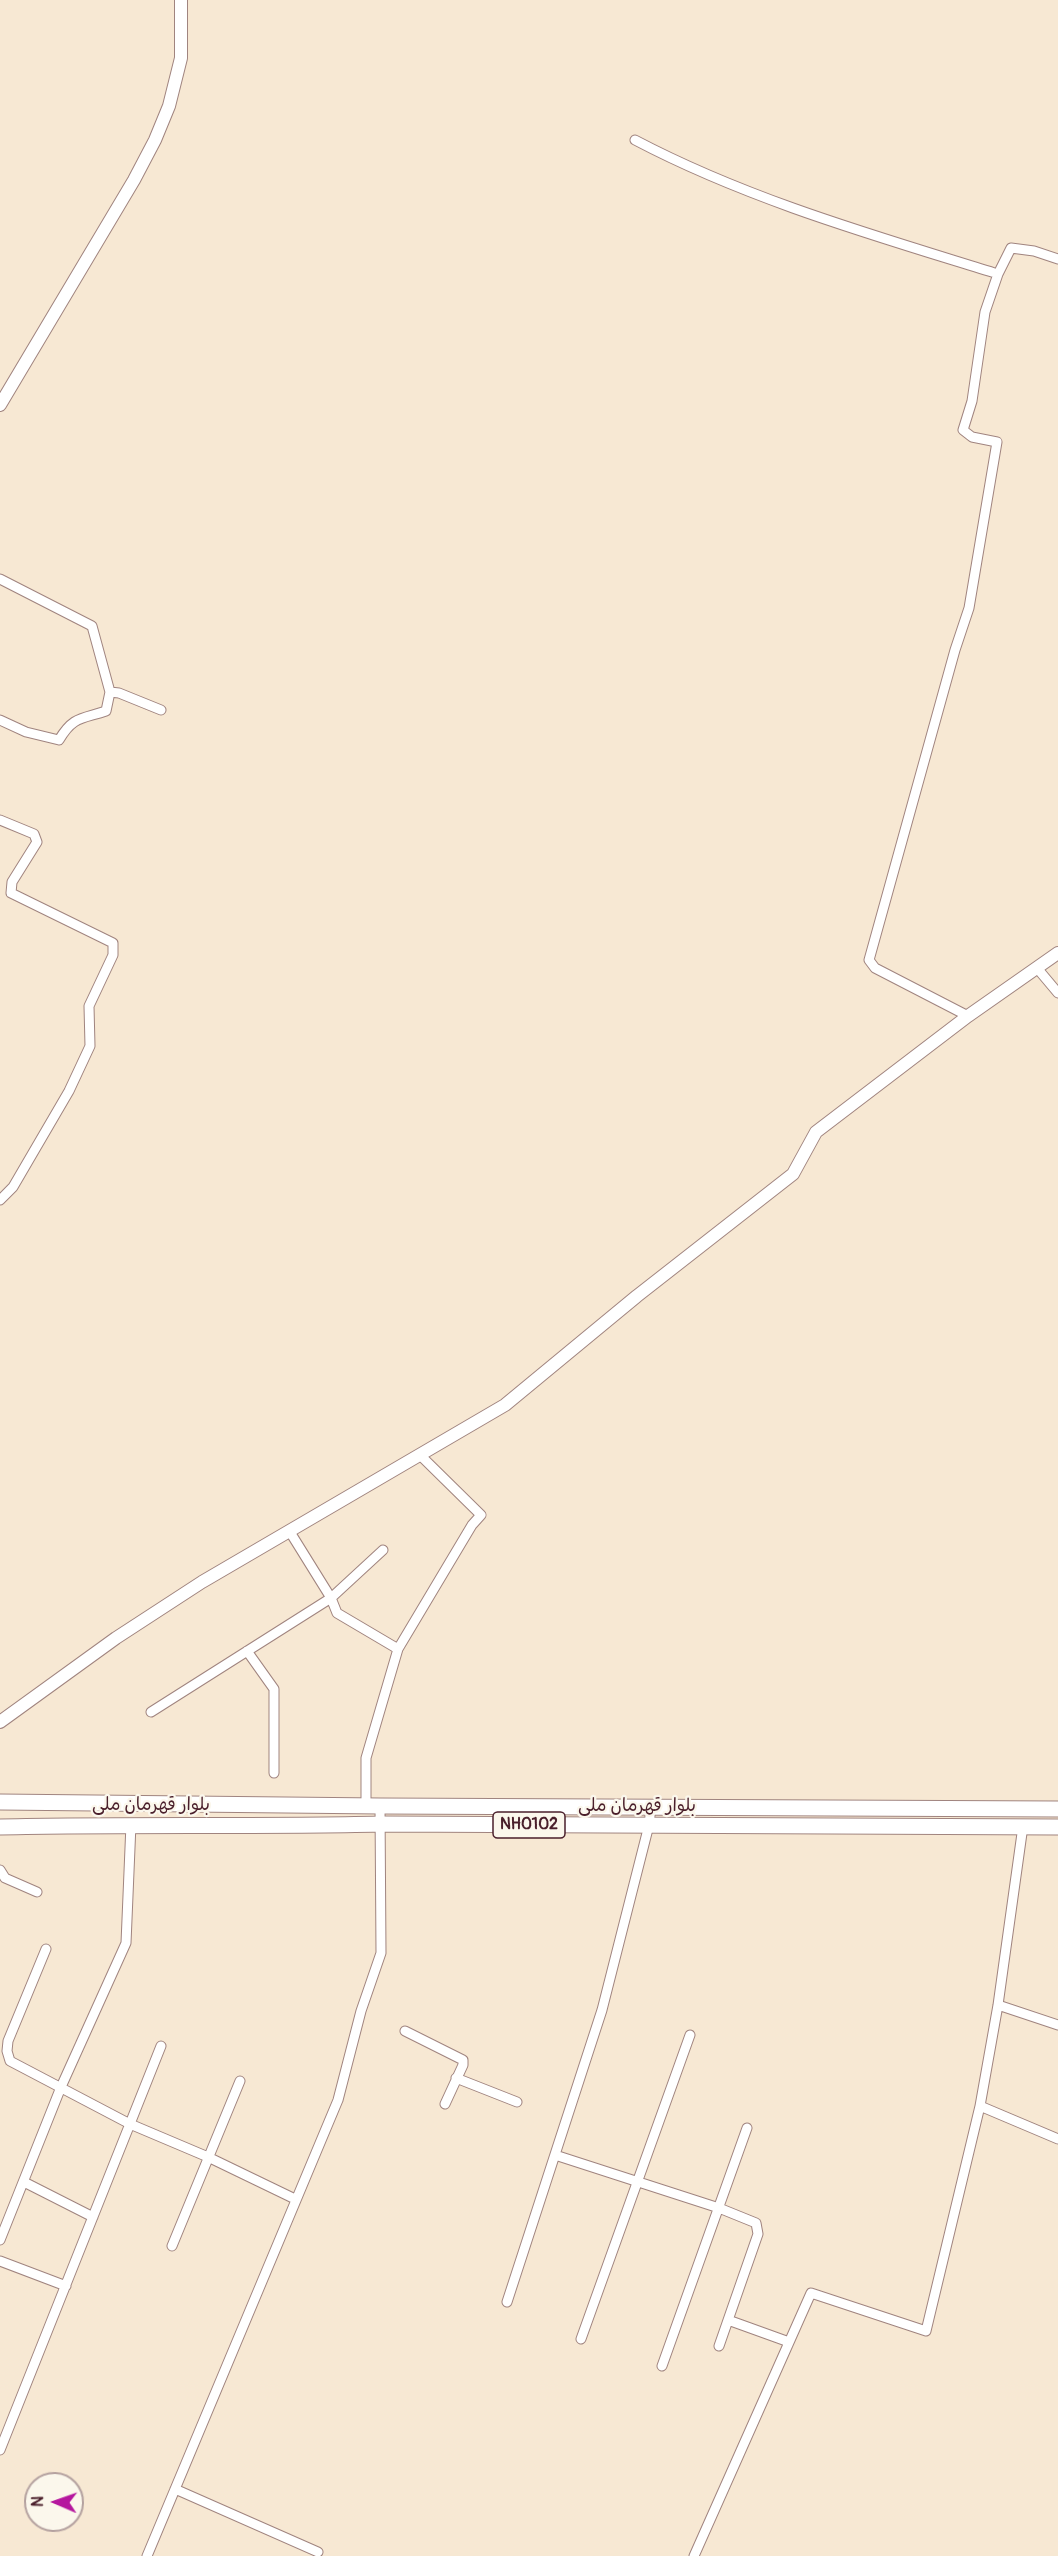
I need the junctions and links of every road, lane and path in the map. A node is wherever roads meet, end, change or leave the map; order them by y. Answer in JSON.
{"nodes":[{"id":1,"x":181,"y":0,"type":"edge"},
{"id":2,"x":635,"y":140,"type":"dead end"},
{"id":3,"x":1058,"y":259,"type":"edge"},
{"id":4,"x":998,"y":274,"type":"junction"},
{"id":5,"x":0,"y":405,"type":"edge"},
{"id":6,"x":0,"y":579,"type":"edge"},
{"id":7,"x":110,"y":692,"type":"junction"},
{"id":8,"x":161,"y":710,"type":"dead end"},
{"id":9,"x":0,"y":720,"type":"edge"},
{"id":10,"x":0,"y":820,"type":"edge"},
{"id":11,"x":1058,"y":953,"type":"edge"},
{"id":12,"x":1037,"y":968,"type":"junction"},
{"id":13,"x":1058,"y":993,"type":"edge"},
{"id":14,"x":968,"y":1016,"type":"junction"},
{"id":15,"x":0,"y":1200,"type":"edge"},
{"id":16,"x":420,"y":1455,"type":"junction"},
{"id":17,"x":290,"y":1532,"type":"junction"},
{"id":18,"x":383,"y":1550,"type":"dead end"},
{"id":19,"x":331,"y":1598,"type":"junction"},
{"id":20,"x":398,"y":1650,"type":"junction"},
{"id":21,"x":247,"y":1651,"type":"junction"},
{"id":22,"x":151,"y":1712,"type":"dead end"},
{"id":23,"x":0,"y":1722,"type":"edge"},
{"id":24,"x":274,"y":1773,"type":"dead end"},
{"id":25,"x":0,"y":1802,"type":"edge"},
{"id":26,"x":373,"y":1806,"type":"junction"},
{"id":27,"x":651,"y":1807,"type":"junction"},
{"id":28,"x":1058,"y":1809,"type":"edge"},
{"id":29,"x":132,"y":1824,"type":"junction"},
{"id":30,"x":381,"y":1824,"type":"junction"},
{"id":31,"x":649,"y":1825,"type":"junction"},
{"id":32,"x":1023,"y":1826,"type":"junction"},
{"id":33,"x":0,"y":1827,"type":"edge"},
{"id":34,"x":1058,"y":1827,"type":"edge"},
{"id":35,"x":0,"y":1870,"type":"edge"},
{"id":36,"x":38,"y":1892,"type":"dead end"},
{"id":37,"x":46,"y":1949,"type":"dead end"},
{"id":38,"x":998,"y":2005,"type":"junction"},
{"id":39,"x":1058,"y":2025,"type":"edge"},
{"id":40,"x":405,"y":2031,"type":"dead end"},
{"id":41,"x":690,"y":2035,"type":"dead end"},
{"id":42,"x":160,"y":2046,"type":"dead end"},
{"id":43,"x":456,"y":2078,"type":"junction"},
{"id":44,"x":240,"y":2081,"type":"dead end"},
{"id":45,"x":61,"y":2087,"type":"junction"},
{"id":46,"x":517,"y":2102,"type":"dead end"},
{"id":47,"x":446,"y":2103,"type":"dead end"},
{"id":48,"x":980,"y":2106,"type":"junction"},
{"id":49,"x":130,"y":2124,"type":"junction"},
{"id":50,"x":747,"y":2128,"type":"dead end"},
{"id":51,"x":1058,"y":2139,"type":"edge"},
{"id":52,"x":555,"y":2155,"type":"junction"},
{"id":53,"x":208,"y":2157,"type":"junction"},
{"id":54,"x":638,"y":2181,"type":"junction"},
{"id":55,"x":24,"y":2182,"type":"junction"},
{"id":56,"x":295,"y":2199,"type":"junction"},
{"id":57,"x":719,"y":2208,"type":"junction"},
{"id":58,"x":93,"y":2217,"type":"junction"},
{"id":59,"x":0,"y":2240,"type":"edge"},
{"id":60,"x":172,"y":2246,"type":"dead end"},
{"id":61,"x":0,"y":2261,"type":"edge"},
{"id":62,"x":66,"y":2286,"type":"junction"},
{"id":63,"x":507,"y":2302,"type":"dead end"},
{"id":64,"x":728,"y":2320,"type":"junction"},
{"id":65,"x":581,"y":2339,"type":"dead end"},
{"id":66,"x":789,"y":2342,"type":"junction"},
{"id":67,"x":719,"y":2346,"type":"dead end"},
{"id":68,"x":662,"y":2366,"type":"dead end"},
{"id":69,"x":0,"y":2450,"type":"edge"},
{"id":70,"x":175,"y":2488,"type":"junction"},
{"id":71,"x":318,"y":2552,"type":"dead end"},
{"id":72,"x":147,"y":2556,"type":"edge"},
{"id":73,"x":694,"y":2556,"type":"edge"}],
"edges":[{"from":1,"to":5,"type":"street"},
{"from":2,"to":4,"type":"street"},
{"from":3,"to":4,"type":"street"},
{"from":4,"to":14,"type":"street"},
{"from":6,"to":7,"type":"street"},
{"from":7,"to":8,"type":"street"},
{"from":7,"to":9,"type":"street"},
{"from":10,"to":15,"type":"street"},
{"from":11,"to":12,"type":"street"},
{"from":12,"to":13,"type":"street"},
{"from":12,"to":14,"type":"street"},
{"from":14,"to":16,"type":"street"},
{"from":16,"to":17,"type":"street"},
{"from":16,"to":20,"type":"street"},
{"from":17,"to":19,"type":"street"},
{"from":17,"to":23,"type":"street"},
{"from":18,"to":19,"type":"street"},
{"from":19,"to":20,"type":"street"},
{"from":19,"to":21,"type":"street"},
{"from":20,"to":26,"type":"street"},
{"from":21,"to":22,"type":"street"},
{"from":21,"to":24,"type":"street"},
{"from":25,"to":26,"type":"highway","name":"بلوار قهرمان ملی","number":"NH0102"},
{"from":26,"to":27,"type":"highway","name":"بلوار قهرمان ملی","number":"NH0102"},
{"from":26,"to":30,"type":"street"},
{"from":27,"to":28,"type":"highway","name":"بلوار قهرمان ملی","number":"NH0102"},
{"from":27,"to":31,"type":"street"},
{"from":29,"to":30,"type":"highway","name":"بلوار قهرمان ملی","number":"NH0102"},
{"from":29,"to":33,"type":"highway","name":"بلوار قهرمان ملی","number":"NH0102"},
{"from":29,"to":45,"type":"street"},
{"from":30,"to":31,"type":"highway","name":"بلوار قهرمان ملی","number":"NH0102"},
{"from":30,"to":56,"type":"street"},
{"from":31,"to":32,"type":"highway","name":"بلوار قهرمان ملی","number":"NH0102"},
{"from":31,"to":52,"type":"street"},
{"from":32,"to":34,"type":"highway","name":"بلوار قهرمان ملی","number":"NH0102"},
{"from":32,"to":38,"type":"street"},
{"from":35,"to":36,"type":"street"},
{"from":37,"to":45,"type":"street"},
{"from":38,"to":39,"type":"street"},
{"from":38,"to":48,"type":"street"},
{"from":40,"to":43,"type":"street"},
{"from":41,"to":54,"type":"street"},
{"from":42,"to":49,"type":"street"},
{"from":43,"to":46,"type":"street"},
{"from":43,"to":47,"type":"street"},
{"from":44,"to":53,"type":"street"},
{"from":45,"to":49,"type":"street"},
{"from":45,"to":55,"type":"street"},
{"from":48,"to":51,"type":"street"},
{"from":48,"to":66,"type":"street"},
{"from":49,"to":53,"type":"street"},
{"from":49,"to":58,"type":"street"},
{"from":50,"to":57,"type":"street"},
{"from":52,"to":54,"type":"street"},
{"from":52,"to":63,"type":"street"},
{"from":53,"to":56,"type":"street"},
{"from":53,"to":60,"type":"street"},
{"from":54,"to":57,"type":"street"},
{"from":54,"to":65,"type":"street"},
{"from":55,"to":58,"type":"street"},
{"from":55,"to":59,"type":"street"},
{"from":56,"to":70,"type":"street"},
{"from":57,"to":64,"type":"street"},
{"from":57,"to":68,"type":"street"},
{"from":58,"to":62,"type":"street"},
{"from":61,"to":62,"type":"street"},
{"from":62,"to":69,"type":"street"},
{"from":64,"to":66,"type":"street"},
{"from":64,"to":67,"type":"street"},
{"from":66,"to":73,"type":"street"},
{"from":70,"to":71,"type":"street"},
{"from":70,"to":72,"type":"street"}]}
